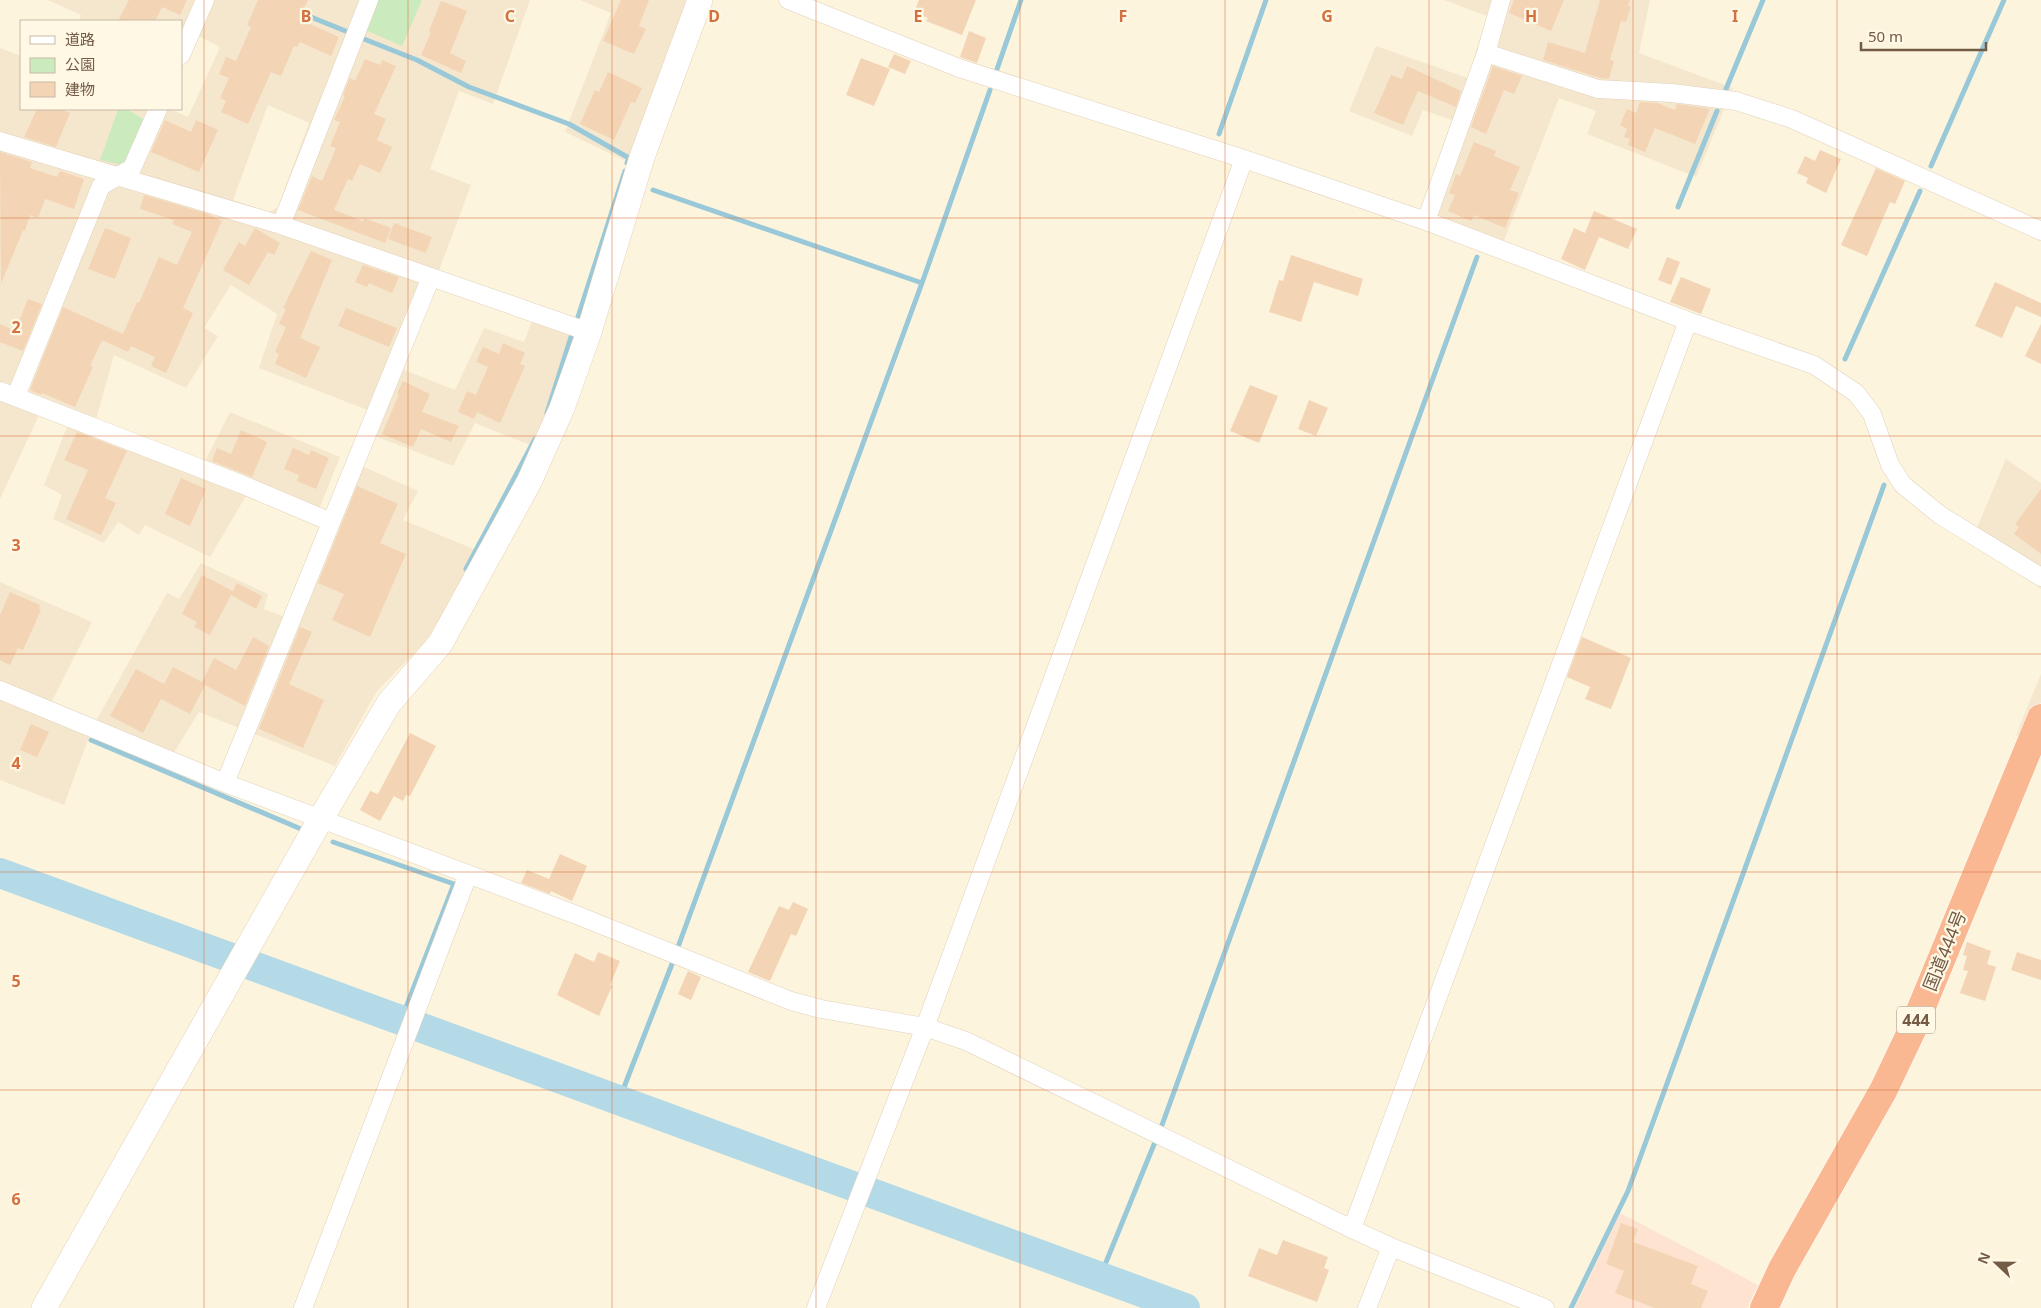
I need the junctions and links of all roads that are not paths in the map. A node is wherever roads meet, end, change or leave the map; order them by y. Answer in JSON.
{"nodes":[{"id":1,"x":205,"y":0,"type":"edge"},
{"id":2,"x":369,"y":0,"type":"edge"},
{"id":3,"x":700,"y":0,"type":"edge"},
{"id":4,"x":788,"y":0,"type":"edge"},
{"id":5,"x":1501,"y":0,"type":"edge"},
{"id":6,"x":182,"y":53,"type":"edge"},
{"id":7,"x":1486,"y":53,"type":"junction"},
{"id":8,"x":158,"y":110,"type":"edge"},
{"id":9,"x":0,"y":141,"type":"edge"},
{"id":10,"x":1244,"y":159,"type":"junction"},
{"id":11,"x":118,"y":176,"type":"junction"},
{"id":12,"x":1426,"y":220,"type":"junction"},
{"id":13,"x":281,"y":224,"type":"junction"},
{"id":14,"x":2041,"y":231,"type":"edge"},
{"id":15,"x":431,"y":277,"type":"junction"},
{"id":16,"x":1688,"y":321,"type":"junction"},
{"id":17,"x":589,"y":332,"type":"junction"},
{"id":18,"x":8,"y":394,"type":"edge"},
{"id":19,"x":330,"y":522,"type":"junction"},
{"id":20,"x":2041,"y":577,"type":"edge"},
{"id":21,"x":0,"y":690,"type":"edge"},
{"id":22,"x":2041,"y":718,"type":"edge"},
{"id":23,"x":225,"y":783,"type":"junction"},
{"id":24,"x":320,"y":820,"type":"junction"},
{"id":25,"x":468,"y":875,"type":"junction"},
{"id":26,"x":925,"y":1027,"type":"junction"},
{"id":27,"x":1352,"y":1229,"type":"junction"},
{"id":28,"x":1391,"y":1247,"type":"junction"},
{"id":29,"x":44,"y":1308,"type":"edge"},
{"id":30,"x":303,"y":1308,"type":"edge"},
{"id":31,"x":816,"y":1308,"type":"edge"},
{"id":32,"x":1367,"y":1308,"type":"edge"},
{"id":33,"x":1545,"y":1308,"type":"edge"},
{"id":34,"x":1764,"y":1308,"type":"edge"}],
"edges":[{"from":1,"to":6,"type":"street"},
{"from":2,"to":13,"type":"street"},
{"from":3,"to":17,"type":"street"},
{"from":4,"to":10,"type":"street"},
{"from":5,"to":7,"type":"street"},
{"from":7,"to":12,"type":"street"},
{"from":7,"to":14,"type":"street"},
{"from":8,"to":11,"type":"street"},
{"from":9,"to":11,"type":"street"},
{"from":10,"to":12,"type":"street"},
{"from":10,"to":26,"type":"street"},
{"from":11,"to":13,"type":"street"},
{"from":11,"to":18,"type":"street"},
{"from":12,"to":16,"type":"street"},
{"from":13,"to":15,"type":"street"},
{"from":15,"to":17,"type":"street"},
{"from":15,"to":19,"type":"street"},
{"from":16,"to":20,"type":"street"},
{"from":16,"to":27,"type":"street"},
{"from":17,"to":24,"type":"street"},
{"from":18,"to":19,"type":"street"},
{"from":19,"to":23,"type":"street"},
{"from":21,"to":23,"type":"street"},
{"from":22,"to":34,"type":"highway","name":"国道444号","number":"444"},
{"from":23,"to":24,"type":"street"},
{"from":24,"to":25,"type":"street"},
{"from":24,"to":29,"type":"street"},
{"from":25,"to":26,"type":"street"},
{"from":25,"to":30,"type":"street"},
{"from":26,"to":27,"type":"street"},
{"from":26,"to":31,"type":"street"},
{"from":27,"to":28,"type":"street"},
{"from":28,"to":32,"type":"street"},
{"from":28,"to":33,"type":"street"}]}
